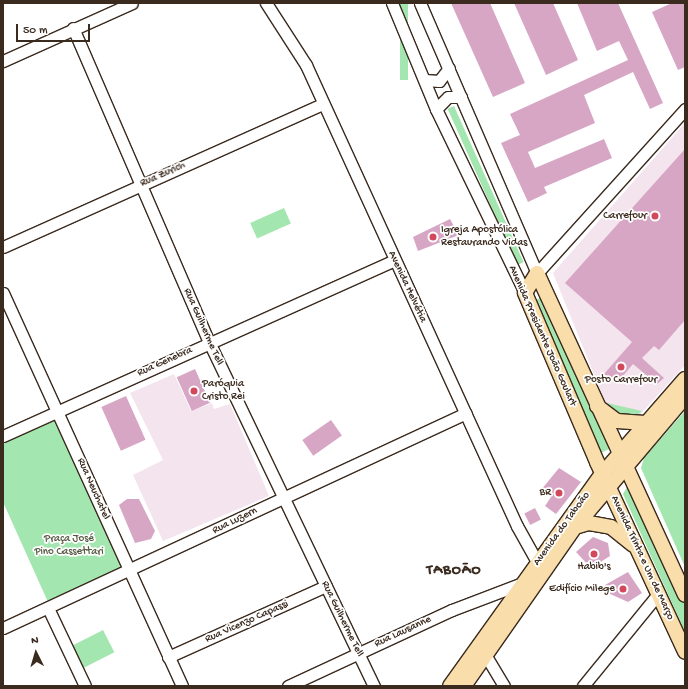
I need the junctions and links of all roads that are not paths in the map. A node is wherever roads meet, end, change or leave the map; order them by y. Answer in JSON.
{"nodes":[{"id":1,"x":132,"y":3,"type":"edge"},
{"id":2,"x":266,"y":3,"type":"edge"},
{"id":3,"x":392,"y":3,"type":"edge"},
{"id":4,"x":420,"y":3,"type":"edge"},
{"id":5,"x":73,"y":28,"type":"junction"},
{"id":6,"x":3,"y":61,"type":"edge"},
{"id":7,"x":449,"y":68,"type":"junction"},
{"id":8,"x":425,"y":80,"type":"junction"},
{"id":9,"x":461,"y":97,"type":"junction"},
{"id":10,"x":323,"y":104,"type":"junction"},
{"id":11,"x":436,"y":109,"type":"junction"},
{"id":12,"x":685,"y":109,"type":"edge"},
{"id":13,"x":142,"y":185,"type":"junction"},
{"id":14,"x":3,"y":247,"type":"edge"},
{"id":15,"x":394,"y":260,"type":"junction"},
{"id":16,"x":537,"y":273,"type":"junction"},
{"id":17,"x":3,"y":293,"type":"edge"},
{"id":18,"x":525,"y":293,"type":"junction"},
{"id":19,"x":209,"y":342,"type":"junction"},
{"id":20,"x":685,"y":379,"type":"edge"},
{"id":21,"x":685,"y":397,"type":"edge"},
{"id":22,"x":594,"y":404,"type":"junction"},
{"id":23,"x":57,"y":411,"type":"junction"},
{"id":24,"x":466,"y":413,"type":"junction"},
{"id":25,"x":646,"y":423,"type":"junction"},
{"id":26,"x":3,"y":436,"type":"edge"},
{"id":27,"x":621,"y":460,"type":"junction"},
{"id":28,"x":606,"y":480,"type":"junction"},
{"id":29,"x":284,"y":498,"type":"junction"},
{"id":30,"x":575,"y":527,"type":"junction"},
{"id":31,"x":639,"y":552,"type":"junction"},
{"id":32,"x":540,"y":568,"type":"junction"},
{"id":33,"x":130,"y":571,"type":"junction"},
{"id":34,"x":520,"y":584,"type":"junction"},
{"id":35,"x":326,"y":586,"type":"junction"},
{"id":36,"x":658,"y":594,"type":"junction"},
{"id":37,"x":685,"y":594,"type":"edge"},
{"id":38,"x":48,"y":608,"type":"junction"},
{"id":39,"x":3,"y":628,"type":"edge"},
{"id":40,"x":685,"y":652,"type":"edge"},
{"id":41,"x":358,"y":654,"type":"junction"},
{"id":42,"x":486,"y":656,"type":"junction"},
{"id":43,"x":168,"y":657,"type":"junction"},
{"id":44,"x":86,"y":686,"type":"edge"},
{"id":45,"x":182,"y":686,"type":"edge"},
{"id":46,"x":288,"y":686,"type":"edge"},
{"id":47,"x":374,"y":686,"type":"edge"},
{"id":48,"x":450,"y":686,"type":"edge"},
{"id":49,"x":464,"y":686,"type":"edge"},
{"id":50,"x":504,"y":686,"type":"edge"},
{"id":51,"x":583,"y":686,"type":"edge"}],
"edges":[{"from":1,"to":5,"type":"street"},
{"from":2,"to":10,"type":"street","name":"Avenida Helvétia"},
{"from":3,"to":8,"type":"street","name":"Avenida Presidente João Goulart"},
{"from":4,"to":7,"type":"street","name":"Avenida Presidente João Goulart"},
{"from":5,"to":6,"type":"street"},
{"from":5,"to":13,"type":"street","name":"Rua Guilherme Tell"},
{"from":7,"to":8,"type":"street"},
{"from":7,"to":9,"type":"street","name":"Avenida Presidente João Goulart"},
{"from":8,"to":11,"type":"street","name":"Avenida Presidente João Goulart"},
{"from":9,"to":11,"type":"street"},
{"from":9,"to":16,"type":"street","name":"Avenida Presidente João Goulart"},
{"from":10,"to":13,"type":"street","name":"Rua Zurich"},
{"from":10,"to":15,"type":"street","name":"Avenida Helvétia"},
{"from":11,"to":18,"type":"street","name":"Avenida Presidente João Goulart"},
{"from":12,"to":16,"type":"street"},
{"from":13,"to":14,"type":"street","name":"Rua Zurich"},
{"from":13,"to":19,"type":"street","name":"Rua Guilherme Tell"},
{"from":15,"to":19,"type":"street","name":"Rua Genebra"},
{"from":15,"to":24,"type":"street","name":"Avenida Helvétia"},
{"from":16,"to":18,"type":"main road"},
{"from":16,"to":22,"type":"main road","name":"Avenida Presidente João Goulart"},
{"from":17,"to":23,"type":"street","name":"Rua Neuchatel"},
{"from":18,"to":28,"type":"main road","name":"Avenida Presidente João Goulart"},
{"from":19,"to":23,"type":"street","name":"Rua Genebra"},
{"from":19,"to":29,"type":"street","name":"Rua Guilherme Tell"},
{"from":20,"to":25,"type":"main road","name":"Avenida do Taboão"},
{"from":21,"to":27,"type":"main road","name":"Avenida do Taboão"},
{"from":22,"to":25,"type":"main road"},
{"from":22,"to":27,"type":"main road","name":"Avenida Presidente João Goulart"},
{"from":23,"to":26,"type":"street","name":"Rua Genebra"},
{"from":23,"to":33,"type":"street","name":"Rua Neuchatel"},
{"from":24,"to":29,"type":"street","name":"Rua Luzern"},
{"from":24,"to":32,"type":"street","name":"Avenida Helvétia"},
{"from":25,"to":27,"type":"main road","name":"Avenida do Taboão"},
{"from":27,"to":28,"type":"main road","name":"Avenida do Taboão"},
{"from":27,"to":37,"type":"main road"},
{"from":28,"to":30,"type":"main road","name":"Avenida do Taboão"},
{"from":28,"to":31,"type":"main road","name":"Avenida Trinta e Um de Março"},
{"from":28,"to":32,"type":"main road","name":"Avenida do Taboão"},
{"from":29,"to":33,"type":"street","name":"Rua Luzern"},
{"from":29,"to":35,"type":"street","name":"Rua Guilherme Tell"},
{"from":30,"to":31,"type":"main road"},
{"from":30,"to":32,"type":"main road","name":"Avenida do Taboão"},
{"from":31,"to":36,"type":"main road","name":"Avenida Trinta e Um de Março"},
{"from":32,"to":34,"type":"main road","name":"Avenida do Taboão"},
{"from":32,"to":42,"type":"main road","name":"Avenida do Taboão"},
{"from":33,"to":38,"type":"street","name":"Rua Luzern"},
{"from":33,"to":43,"type":"street","name":"Rua Neuchatel"},
{"from":34,"to":41,"type":"street","name":"Rua Lausanne"},
{"from":34,"to":48,"type":"main road","name":"Avenida do Taboão"},
{"from":35,"to":41,"type":"street","name":"Rua Guilherme Tell"},
{"from":35,"to":43,"type":"street","name":"Rua Vicenzo Capassi"},
{"from":36,"to":40,"type":"main road","name":"Avenida Trinta e Um de Março"},
{"from":36,"to":51,"type":"street"},
{"from":38,"to":39,"type":"street","name":"Rua Luzern"},
{"from":38,"to":44,"type":"street"},
{"from":41,"to":46,"type":"street","name":"Rua Lausanne"},
{"from":41,"to":47,"type":"street","name":"Rua Guilherme Tell"},
{"from":42,"to":49,"type":"main road","name":"Avenida do Taboão"},
{"from":42,"to":50,"type":"street"},
{"from":43,"to":45,"type":"street","name":"Rua Neuchatel"}]}
